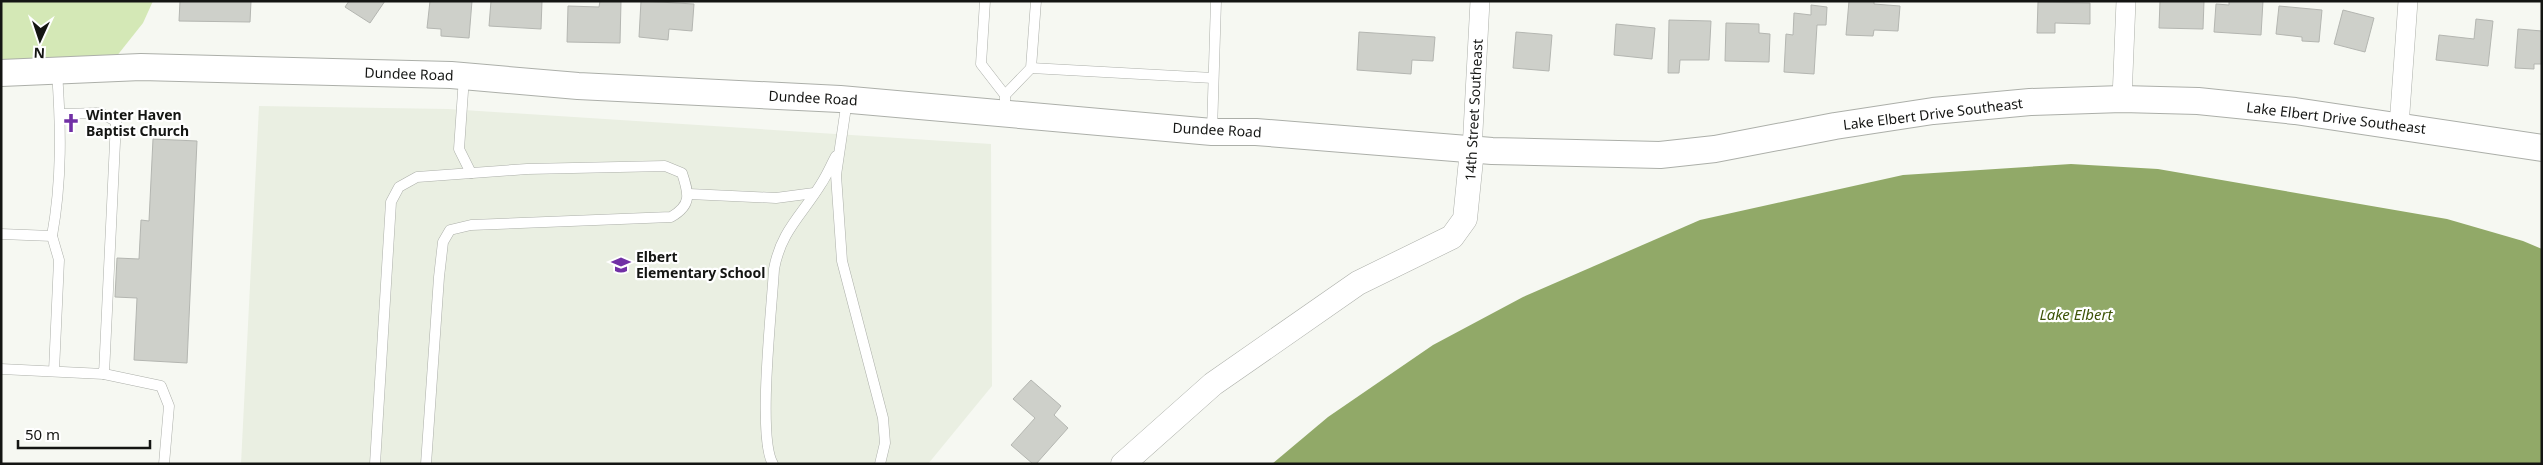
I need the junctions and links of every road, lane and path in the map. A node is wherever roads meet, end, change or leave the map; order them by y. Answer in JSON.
{"nodes":[{"id":1,"x":985,"y":1,"type":"edge"},
{"id":2,"x":1036,"y":1,"type":"edge"},
{"id":3,"x":1216,"y":1,"type":"edge"},
{"id":4,"x":1480,"y":1,"type":"edge"},
{"id":5,"x":2126,"y":1,"type":"edge"},
{"id":6,"x":2408,"y":1,"type":"edge"},
{"id":7,"x":1032,"y":68,"type":"junction"},
{"id":8,"x":57,"y":72,"type":"junction"},
{"id":9,"x":1,"y":73,"type":"edge"},
{"id":10,"x":464,"y":76,"type":"junction"},
{"id":11,"x":1213,"y":78,"type":"junction"},
{"id":12,"x":2122,"y":99,"type":"junction"},
{"id":13,"x":847,"y":100,"type":"junction"},
{"id":14,"x":1005,"y":104,"type":"junction"},
{"id":15,"x":60,"y":114,"type":"junction"},
{"id":16,"x":2400,"y":126,"type":"junction"},
{"id":17,"x":1212,"y":132,"type":"junction"},
{"id":18,"x":840,"y":148,"type":"junction"},
{"id":19,"x":2542,"y":148,"type":"edge"},
{"id":20,"x":1472,"y":150,"type":"junction"},
{"id":21,"x":1624,"y":154,"type":"joint"},
{"id":22,"x":470,"y":173,"type":"junction"},
{"id":23,"x":814,"y":193,"type":"junction"},
{"id":24,"x":689,"y":194,"type":"junction"},
{"id":25,"x":1,"y":234,"type":"edge"},
{"id":26,"x":52,"y":236,"type":"junction"},
{"id":27,"x":1,"y":369,"type":"edge"},
{"id":28,"x":54,"y":371,"type":"junction"},
{"id":29,"x":104,"y":374,"type":"junction"},
{"id":30,"x":164,"y":464,"type":"edge"},
{"id":31,"x":375,"y":464,"type":"edge"},
{"id":32,"x":426,"y":464,"type":"edge"},
{"id":33,"x":773,"y":464,"type":"edge"},
{"id":34,"x":880,"y":464,"type":"edge"},
{"id":35,"x":1123,"y":464,"type":"edge"}],
"edges":[{"from":1,"to":14,"type":"lane"},
{"from":2,"to":7,"type":"lane"},
{"from":3,"to":11,"type":"lane"},
{"from":4,"to":20,"type":"street","name":"14th Street Southeast"},
{"from":5,"to":12,"type":"street"},
{"from":6,"to":16,"type":"street"},
{"from":7,"to":11,"type":"lane"},
{"from":7,"to":14,"type":"lane"},
{"from":8,"to":9,"type":"main road","name":"Dundee Road"},
{"from":8,"to":10,"type":"main road","name":"Dundee Road"},
{"from":8,"to":15,"type":"lane"},
{"from":10,"to":13,"type":"main road","name":"Dundee Road"},
{"from":10,"to":22,"type":"lane"},
{"from":11,"to":17,"type":"lane"},
{"from":12,"to":16,"type":"main road","name":"Lake Elbert Drive Southeast"},
{"from":12,"to":21,"type":"main road","name":"Lake Elbert Drive Southeast"},
{"from":13,"to":14,"type":"main road","name":"Dundee Road"},
{"from":13,"to":18,"type":"lane"},
{"from":14,"to":17,"type":"main road","name":"Dundee Road"},
{"from":15,"to":26,"type":"lane"},
{"from":15,"to":29,"type":"lane"},
{"from":16,"to":19,"type":"main road","name":"Lake Elbert Drive Southeast"},
{"from":17,"to":20,"type":"main road","name":"Dundee Road"},
{"from":18,"to":23,"type":"lane"},
{"from":18,"to":34,"type":"lane"},
{"from":20,"to":21,"type":"main road","name":"Dundee Road"},
{"from":20,"to":35,"type":"street","name":"14th Street Southeast"},
{"from":22,"to":24,"type":"lane"},
{"from":22,"to":31,"type":"lane"},
{"from":23,"to":24,"type":"lane"},
{"from":23,"to":33,"type":"lane"},
{"from":24,"to":32,"type":"lane"},
{"from":25,"to":26,"type":"lane"},
{"from":26,"to":28,"type":"lane"},
{"from":27,"to":28,"type":"lane"},
{"from":28,"to":29,"type":"lane"},
{"from":29,"to":30,"type":"lane"}]}
